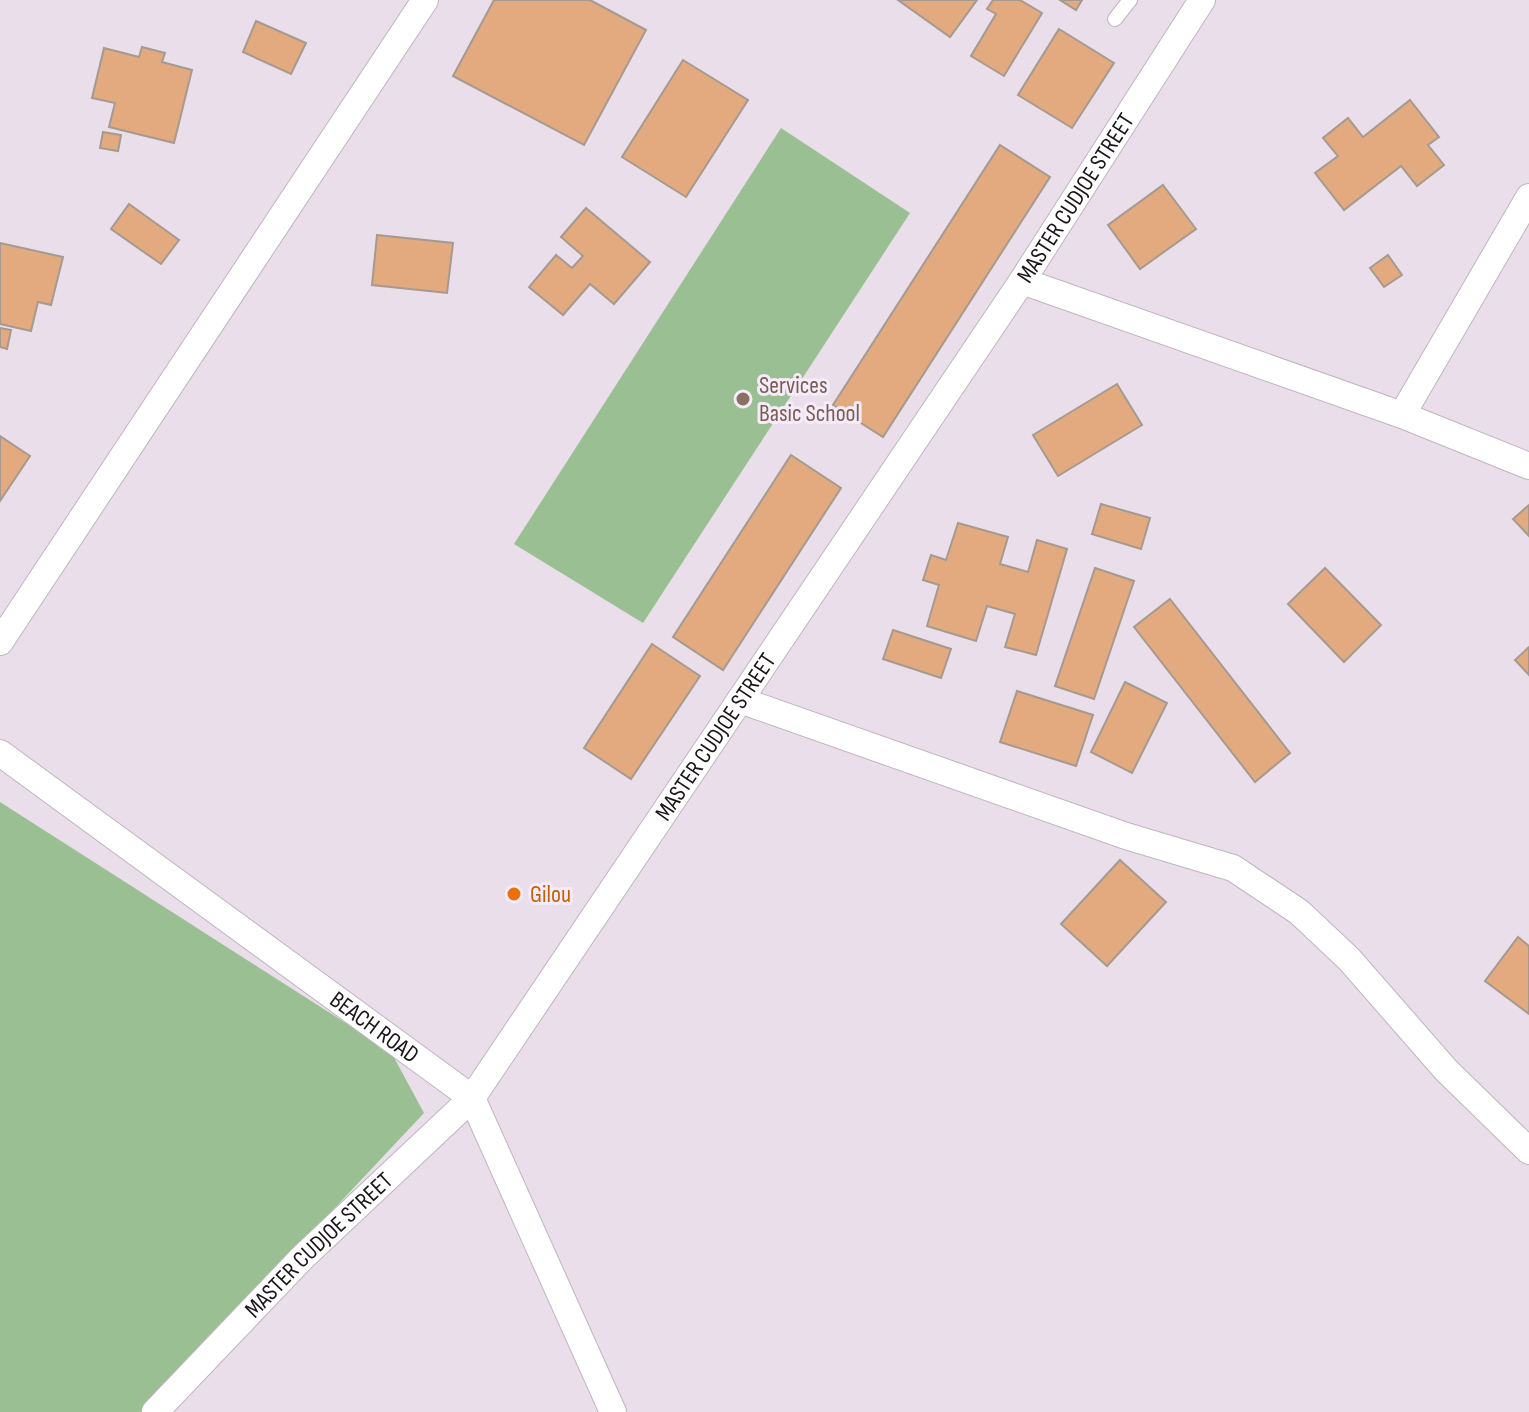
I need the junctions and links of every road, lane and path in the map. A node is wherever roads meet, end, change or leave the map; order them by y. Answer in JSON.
{"nodes":[{"id":1,"x":425,"y":0,"type":"edge"},
{"id":2,"x":1130,"y":0,"type":"edge"},
{"id":3,"x":1202,"y":0,"type":"edge"},
{"id":4,"x":1115,"y":19,"type":"dead end"},
{"id":5,"x":1529,"y":197,"type":"edge"},
{"id":6,"x":1022,"y":281,"type":"junction"},
{"id":7,"x":1402,"y":415,"type":"junction"},
{"id":8,"x":1529,"y":466,"type":"edge"},
{"id":9,"x":0,"y":642,"type":"edge"},
{"id":10,"x":740,"y":700,"type":"junction"},
{"id":11,"x":0,"y":753,"type":"edge"},
{"id":12,"x":472,"y":1098,"type":"junction"},
{"id":13,"x":1529,"y":1151,"type":"edge"},
{"id":14,"x":155,"y":1412,"type":"edge"},
{"id":15,"x":613,"y":1412,"type":"edge"}],
"edges":[{"from":1,"to":9,"type":"street"},
{"from":2,"to":4,"type":"lane"},
{"from":3,"to":6,"type":"street","name":"MASTER CUDJOE STREET"},
{"from":5,"to":7,"type":"street"},
{"from":6,"to":7,"type":"street"},
{"from":6,"to":10,"type":"street","name":"MASTER CUDJOE STREET"},
{"from":7,"to":8,"type":"street"},
{"from":10,"to":12,"type":"street","name":"MASTER CUDJOE STREET"},
{"from":10,"to":13,"type":"street"},
{"from":11,"to":12,"type":"street","name":"BEACH ROAD"},
{"from":12,"to":14,"type":"street","name":"MASTER CUDJOE STREET"},
{"from":12,"to":15,"type":"street","name":"BEACH ROAD"}]}
